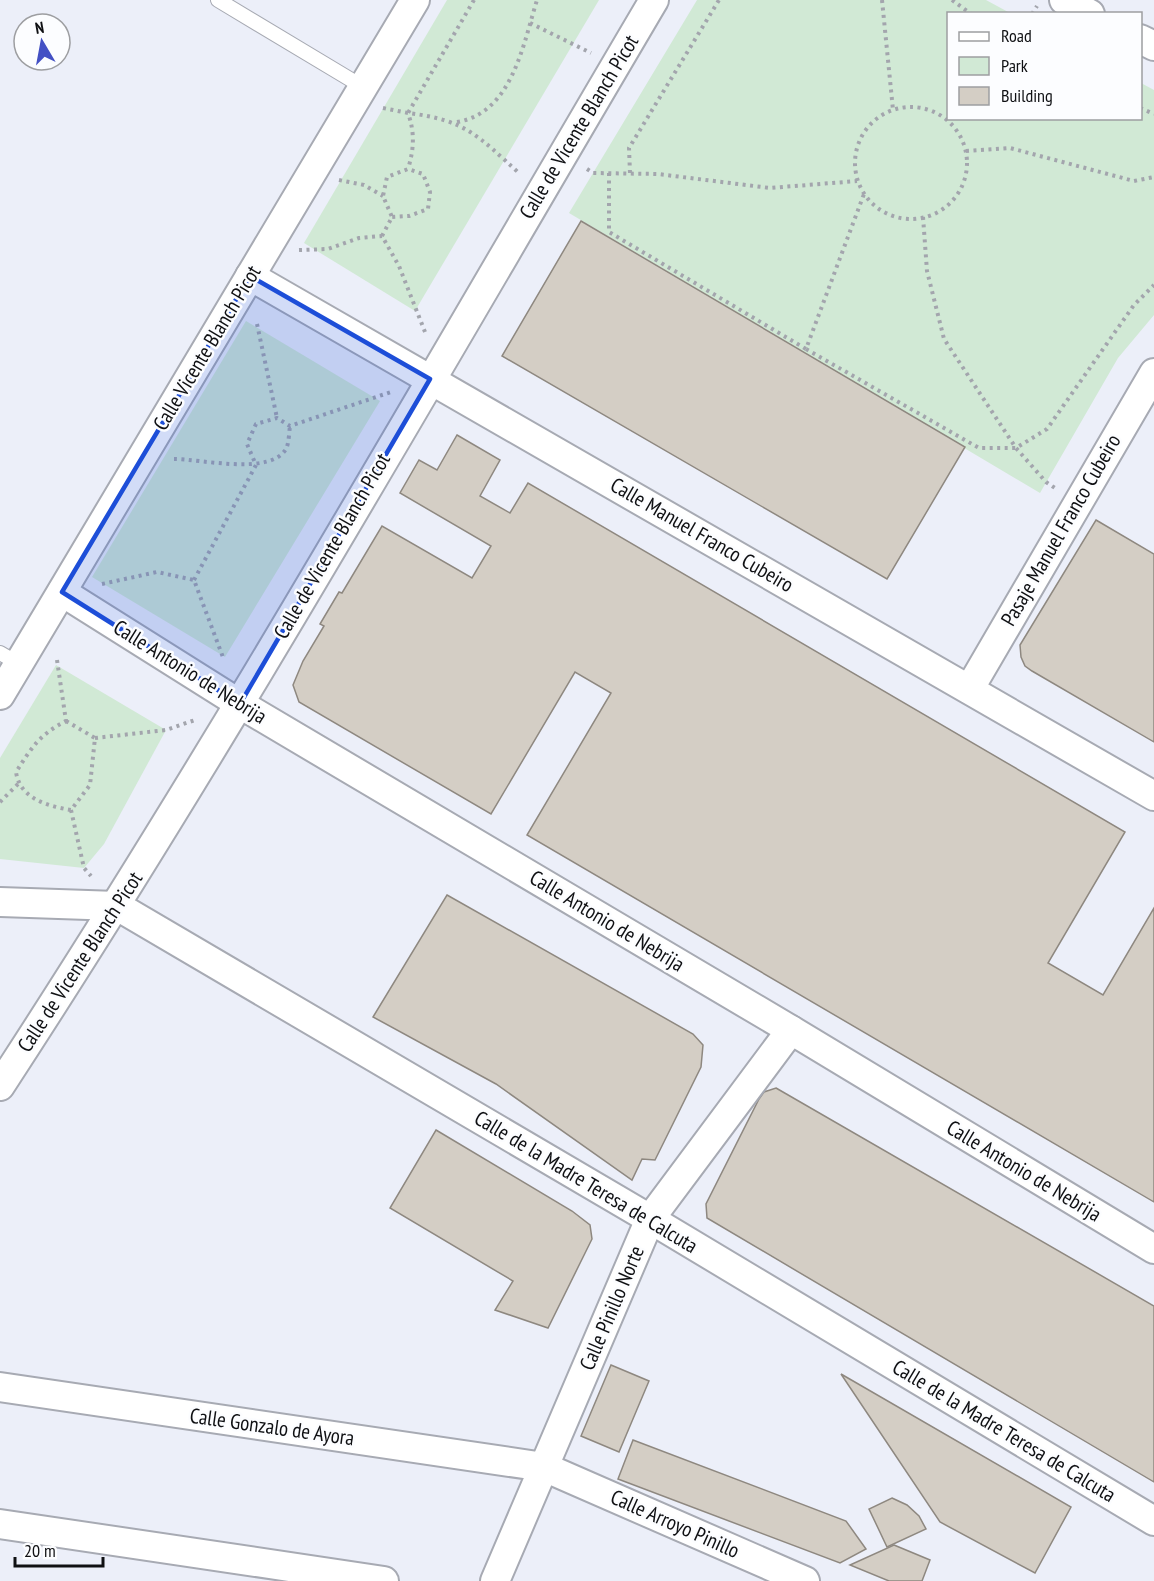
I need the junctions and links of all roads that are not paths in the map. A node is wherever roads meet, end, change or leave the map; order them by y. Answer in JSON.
{"nodes":[{"id":1,"x":218,"y":0,"type":"edge"},
{"id":2,"x":415,"y":0,"type":"edge"},
{"id":3,"x":654,"y":0,"type":"edge"},
{"id":4,"x":1064,"y":0,"type":"edge"},
{"id":5,"x":1086,"y":12,"type":"edge"},
{"id":6,"x":358,"y":94,"type":"junction"},
{"id":7,"x":250,"y":276,"type":"junction"},
{"id":8,"x":433,"y":372,"type":"junction"},
{"id":9,"x":1154,"y":373,"type":"edge"},
{"id":10,"x":62,"y":592,"type":"junction"},
{"id":11,"x":9,"y":659,"type":"edge"},
{"id":12,"x":970,"y":688,"type":"junction"},
{"id":13,"x":0,"y":695,"type":"edge"},
{"id":14,"x":240,"y":704,"type":"junction"},
{"id":15,"x":1154,"y":796,"type":"edge"},
{"id":16,"x":0,"y":902,"type":"edge"},
{"id":17,"x":117,"y":906,"type":"junction"},
{"id":18,"x":791,"y":1030,"type":"junction"},
{"id":19,"x":0,"y":1086,"type":"edge"},
{"id":20,"x":650,"y":1219,"type":"junction"},
{"id":21,"x":1154,"y":1249,"type":"edge"},
{"id":22,"x":0,"y":1387,"type":"edge"},
{"id":23,"x":544,"y":1467,"type":"junction"},
{"id":24,"x":1154,"y":1521,"type":"edge"},
{"id":25,"x":0,"y":1524,"type":"edge"},
{"id":26,"x":384,"y":1581,"type":"edge"},
{"id":27,"x":495,"y":1581,"type":"edge"},
{"id":28,"x":805,"y":1581,"type":"edge"}],
"edges":[{"from":1,"to":6,"type":"lane"},
{"from":2,"to":6,"type":"street","name":"Calle Vicente Blanch Picot"},
{"from":3,"to":8,"type":"street","name":"Calle de Vicente Blanch Picot"},
{"from":4,"to":5,"type":"street"},
{"from":6,"to":7,"type":"street","name":"Calle Vicente Blanch Picot"},
{"from":7,"to":8,"type":"street","name":"Calle Manuel Franco Cubeiro"},
{"from":7,"to":10,"type":"street","name":"Calle Vicente Blanch Picot"},
{"from":8,"to":12,"type":"street","name":"Calle Manuel Franco Cubeiro"},
{"from":8,"to":14,"type":"street","name":"Calle de Vicente Blanch Picot"},
{"from":9,"to":12,"type":"street","name":"Pasaje Manuel Franco Cubeiro"},
{"from":10,"to":11,"type":"street","name":"Calle Vicente Blanch Picot"},
{"from":10,"to":14,"type":"street","name":"Calle Antonio de Nebrija"},
{"from":11,"to":13,"type":"street","name":"Calle Vicente Blanch Picot"},
{"from":12,"to":15,"type":"street","name":"Calle Manuel Franco Cubeiro"},
{"from":14,"to":17,"type":"street","name":"Calle de Vicente Blanch Picot"},
{"from":14,"to":18,"type":"street","name":"Calle Antonio de Nebrija"},
{"from":16,"to":17,"type":"street","name":"Calle de la Madre Teresa de Calcuta"},
{"from":17,"to":19,"type":"street","name":"Calle de Vicente Blanch Picot"},
{"from":17,"to":20,"type":"street","name":"Calle de la Madre Teresa de Calcuta"},
{"from":18,"to":20,"type":"street","name":"Calle Pinillo Norte"},
{"from":18,"to":21,"type":"street","name":"Calle Antonio de Nebrija"},
{"from":20,"to":23,"type":"street","name":"Calle Pinillo Norte"},
{"from":20,"to":24,"type":"street","name":"Calle de la Madre Teresa de Calcuta"},
{"from":22,"to":23,"type":"street","name":"Calle Gonzalo de Ayora"},
{"from":23,"to":27,"type":"street","name":"Calle Pinillo Norte"},
{"from":23,"to":28,"type":"street","name":"Calle Arroyo Pinillo"},
{"from":25,"to":26,"type":"street"}]}
